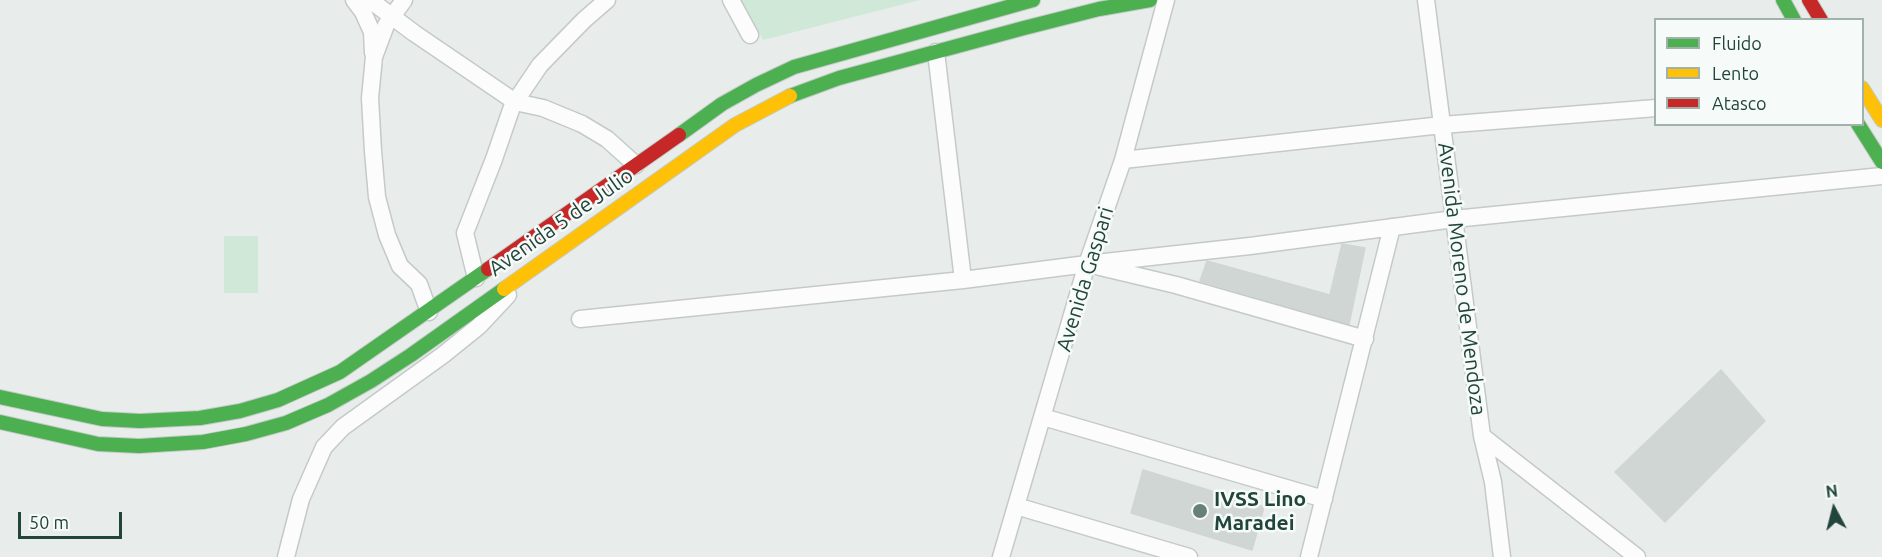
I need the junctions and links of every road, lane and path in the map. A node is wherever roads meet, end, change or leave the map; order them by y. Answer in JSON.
{"nodes":[{"id":1,"x":354,"y":0,"type":"edge"},
{"id":2,"x":370,"y":0,"type":"edge"},
{"id":3,"x":404,"y":0,"type":"edge"},
{"id":4,"x":607,"y":0,"type":"edge"},
{"id":5,"x":731,"y":0,"type":"edge"},
{"id":6,"x":1033,"y":0,"type":"edge"},
{"id":7,"x":1150,"y":0,"type":"edge"},
{"id":8,"x":1166,"y":0,"type":"edge"},
{"id":9,"x":1426,"y":0,"type":"edge"},
{"id":10,"x":1782,"y":0,"type":"edge"},
{"id":11,"x":1809,"y":0,"type":"edge"},
{"id":12,"x":392,"y":17,"type":"junction"},
{"id":13,"x":1793,"y":18,"type":"edge"},
{"id":14,"x":1820,"y":18,"type":"edge"},
{"id":15,"x":750,"y":35,"type":"dead end"},
{"id":16,"x":936,"y":52,"type":"junction"},
{"id":17,"x":374,"y":57,"type":"junction"},
{"id":18,"x":1864,"y":90,"type":"edge"},
{"id":19,"x":515,"y":102,"type":"junction"},
{"id":20,"x":1654,"y":108,"type":"edge"},
{"id":21,"x":1882,"y":120,"type":"edge"},
{"id":22,"x":1442,"y":125,"type":"junction"},
{"id":23,"x":1859,"y":126,"type":"edge"},
{"id":24,"x":1123,"y":160,"type":"junction"},
{"id":25,"x":1882,"y":162,"type":"edge"},
{"id":26,"x":636,"y":165,"type":"junction"},
{"id":27,"x":1882,"y":176,"type":"edge"},
{"id":28,"x":1454,"y":219,"type":"junction"},
{"id":29,"x":1392,"y":226,"type":"junction"},
{"id":30,"x":1087,"y":264,"type":"junction"},
{"id":31,"x":533,"y":268,"type":"junction"},
{"id":32,"x":476,"y":278,"type":"junction"},
{"id":33,"x":963,"y":280,"type":"junction"},
{"id":34,"x":429,"y":312,"type":"junction"},
{"id":35,"x":580,"y":319,"type":"dead end"},
{"id":36,"x":1365,"y":339,"type":"junction"},
{"id":37,"x":0,"y":397,"type":"edge"},
{"id":38,"x":1043,"y":417,"type":"junction"},
{"id":39,"x":0,"y":422,"type":"edge"},
{"id":40,"x":1482,"y":436,"type":"junction"},
{"id":41,"x":1324,"y":499,"type":"junction"},
{"id":42,"x":1016,"y":506,"type":"junction"},
{"id":43,"x":286,"y":557,"type":"edge"},
{"id":44,"x":1001,"y":557,"type":"edge"},
{"id":45,"x":1189,"y":557,"type":"edge"},
{"id":46,"x":1310,"y":557,"type":"edge"},
{"id":47,"x":1502,"y":557,"type":"edge"},
{"id":48,"x":1637,"y":557,"type":"edge"}],
"edges":[{"from":1,"to":17,"type":"street"},
{"from":2,"to":12,"type":"street"},
{"from":3,"to":12,"type":"street"},
{"from":4,"to":19,"type":"street"},
{"from":5,"to":15,"type":"street"},
{"from":6,"to":26,"type":"street","name":"Avenida 5 de Julio"},
{"from":7,"to":16,"type":"street","name":"Avenida 5 de Julio"},
{"from":8,"to":24,"type":"street","name":"Avenida Gaspari"},
{"from":9,"to":22,"type":"street","name":"Avenida Moreno de Mendoza"},
{"from":10,"to":13,"type":"street"},
{"from":11,"to":14,"type":"street"},
{"from":12,"to":17,"type":"street"},
{"from":12,"to":19,"type":"street"},
{"from":16,"to":31,"type":"street","name":"Avenida 5 de Julio"},
{"from":16,"to":33,"type":"street"},
{"from":17,"to":34,"type":"street"},
{"from":18,"to":21,"type":"street"},
{"from":19,"to":26,"type":"street"},
{"from":19,"to":32,"type":"street"},
{"from":20,"to":22,"type":"street"},
{"from":22,"to":24,"type":"street"},
{"from":22,"to":28,"type":"street","name":"Avenida Moreno de Mendoza"},
{"from":23,"to":25,"type":"street"},
{"from":24,"to":30,"type":"street","name":"Avenida Gaspari"},
{"from":26,"to":32,"type":"street","name":"Avenida 5 de Julio"},
{"from":27,"to":28,"type":"street"},
{"from":28,"to":29,"type":"street"},
{"from":28,"to":40,"type":"street","name":"Avenida Moreno de Mendoza"},
{"from":29,"to":30,"type":"street"},
{"from":29,"to":36,"type":"street"},
{"from":30,"to":33,"type":"street"},
{"from":30,"to":36,"type":"street"},
{"from":30,"to":38,"type":"street","name":"Avenida Gaspari"},
{"from":31,"to":39,"type":"street","name":"Avenida 5 de Julio"},
{"from":31,"to":43,"type":"street"},
{"from":32,"to":34,"type":"street","name":"Avenida 5 de Julio"},
{"from":33,"to":35,"type":"street"},
{"from":34,"to":37,"type":"street","name":"Avenida 5 de Julio"},
{"from":36,"to":41,"type":"street"},
{"from":38,"to":41,"type":"street"},
{"from":38,"to":42,"type":"street","name":"Avenida Gaspari"},
{"from":40,"to":47,"type":"street","name":"Avenida Moreno de Mendoza"},
{"from":40,"to":48,"type":"street"},
{"from":41,"to":46,"type":"street"},
{"from":42,"to":44,"type":"street","name":"Avenida Gaspari"},
{"from":42,"to":45,"type":"street"}]}
